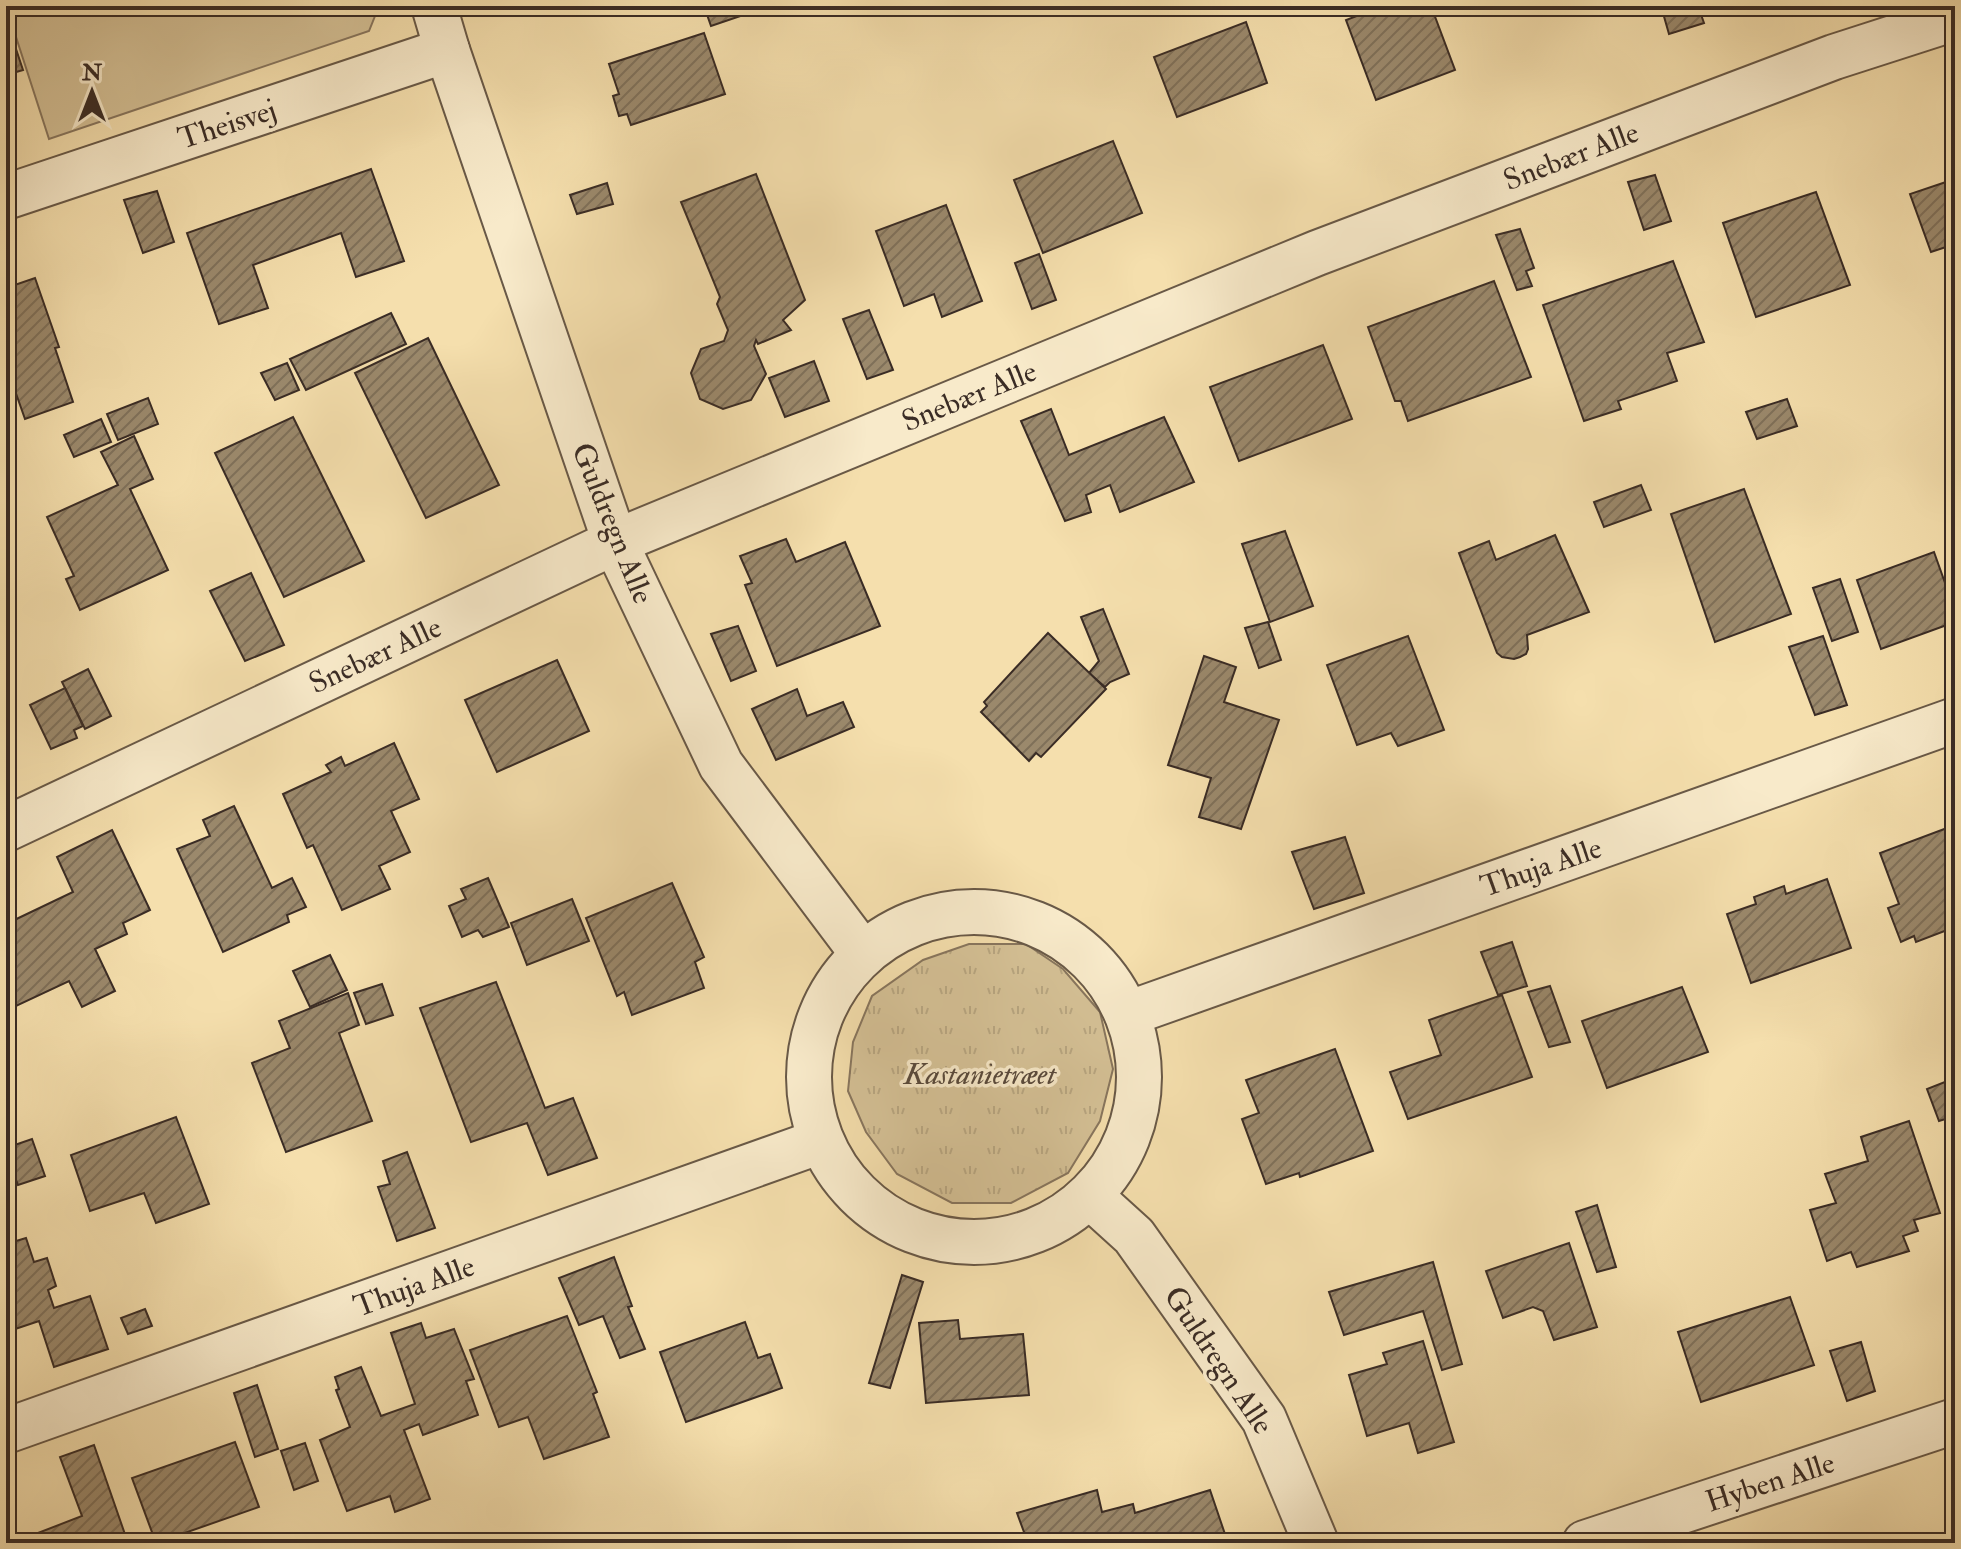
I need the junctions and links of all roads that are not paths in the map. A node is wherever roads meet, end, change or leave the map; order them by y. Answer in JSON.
{"nodes":[{"id":1,"x":434,"y":6,"type":"edge"},
{"id":2,"x":1955,"y":18,"type":"edge"},
{"id":3,"x":447,"y":50,"type":"junction"},
{"id":4,"x":6,"y":197,"type":"edge"},
{"id":5,"x":615,"y":542,"type":"junction"},
{"id":6,"x":1955,"y":720,"type":"edge"},
{"id":7,"x":6,"y":829,"type":"edge"},
{"id":8,"x":863,"y":954,"type":"junction"},
{"id":9,"x":1127,"y":1014,"type":"junction"},
{"id":10,"x":821,"y":1141,"type":"junction"},
{"id":11,"x":1091,"y":1197,"type":"junction"},
{"id":12,"x":1955,"y":1421,"type":"edge"},
{"id":13,"x":6,"y":1431,"type":"edge"},
{"id":14,"x":1316,"y":1543,"type":"edge"},
{"id":15,"x":1585,"y":1543,"type":"edge"}],
"edges":[{"from":1,"to":3,"type":"street","name":"Guldregn Alle"},
{"from":2,"to":5,"type":"street","name":"Snebær Alle"},
{"from":3,"to":4,"type":"street","name":"Theisvej"},
{"from":3,"to":5,"type":"street","name":"Guldregn Alle"},
{"from":5,"to":7,"type":"street","name":"Snebær Alle"},
{"from":5,"to":8,"type":"street","name":"Guldregn Alle"},
{"from":6,"to":9,"type":"street","name":"Thuja Alle"},
{"from":8,"to":9,"type":"street"},
{"from":8,"to":10,"type":"street"},
{"from":9,"to":11,"type":"street"},
{"from":10,"to":11,"type":"street"},
{"from":10,"to":13,"type":"street","name":"Thuja Alle"},
{"from":11,"to":14,"type":"street","name":"Guldregn Alle"},
{"from":12,"to":15,"type":"street","name":"Hyben Alle"}]}
